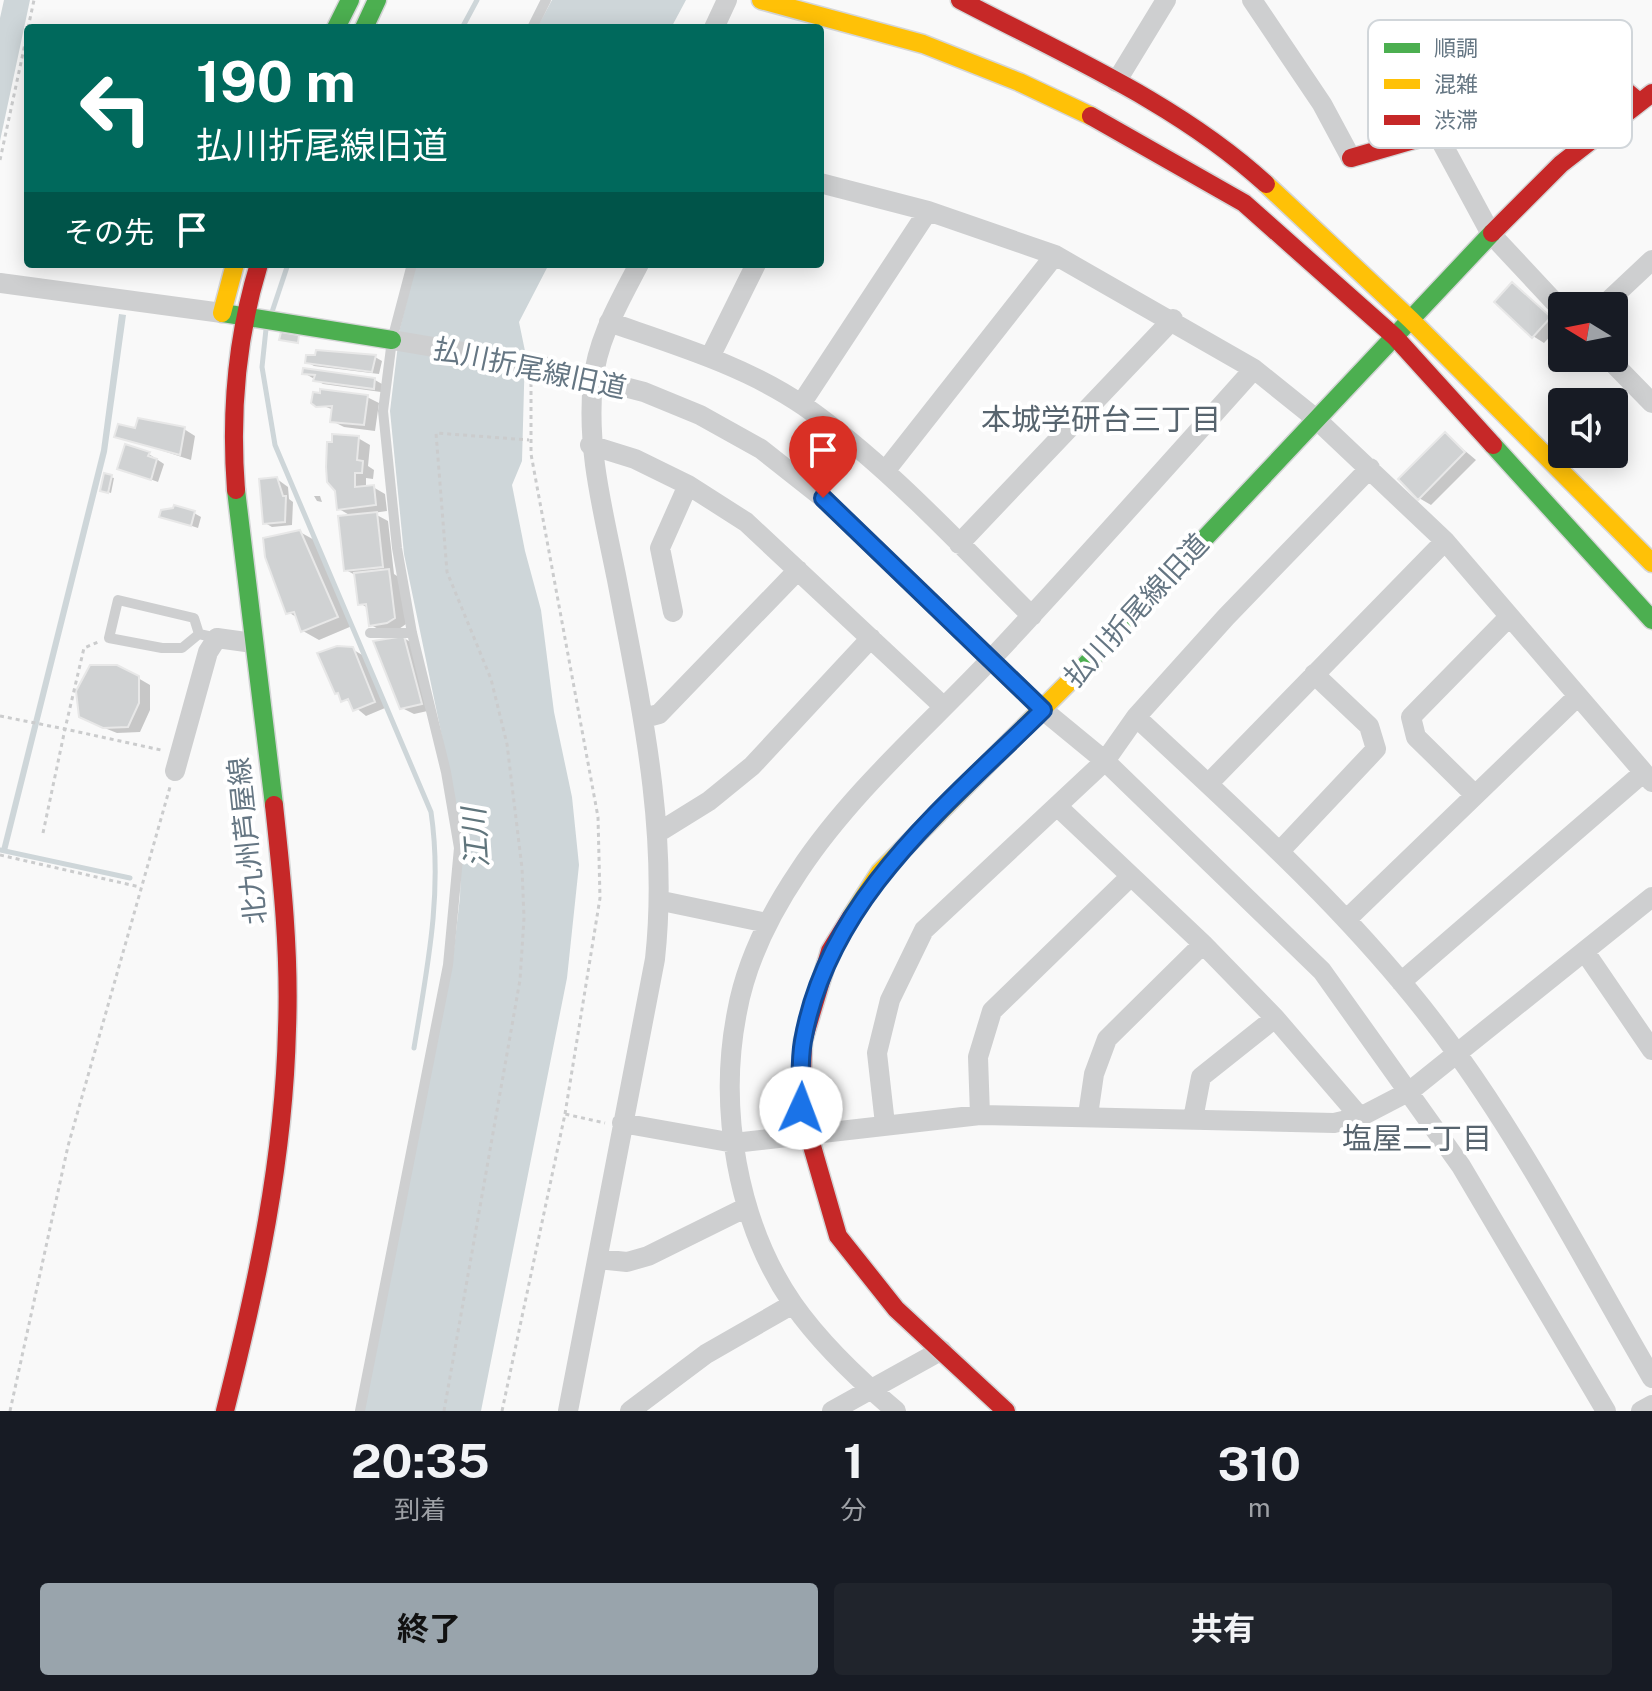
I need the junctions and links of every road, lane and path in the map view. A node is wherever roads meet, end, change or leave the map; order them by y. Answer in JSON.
{"nodes":[{"id":1,"x":34,"y":0,"type":"edge"},
{"id":2,"x":350,"y":0,"type":"edge"},
{"id":3,"x":377,"y":0,"type":"edge"},
{"id":4,"x":546,"y":0,"type":"edge"},
{"id":5,"x":727,"y":0,"type":"edge"},
{"id":6,"x":761,"y":0,"type":"edge"},
{"id":7,"x":960,"y":0,"type":"edge"},
{"id":8,"x":1166,"y":0,"type":"edge"},
{"id":9,"x":1252,"y":0,"type":"edge"},
{"id":10,"x":29,"y":24,"type":"edge"},
{"id":11,"x":338,"y":24,"type":"edge"},
{"id":12,"x":366,"y":24,"type":"edge"},
{"id":13,"x":534,"y":24,"type":"edge"},
{"id":14,"x":716,"y":24,"type":"edge"},
{"id":15,"x":24,"y":48,"type":"edge"},
{"id":16,"x":1116,"y":82,"type":"junction"},
{"id":17,"x":1387,"y":148,"type":"edge"},
{"id":18,"x":1445,"y":148,"type":"edge"},
{"id":19,"x":1581,"y":148,"type":"edge"},
{"id":20,"x":1351,"y":158,"type":"joint"},
{"id":21,"x":0,"y":160,"type":"edge"},
{"id":22,"x":824,"y":184,"type":"edge"},
{"id":23,"x":928,"y":211,"type":"junction"},
{"id":24,"x":1491,"y":234,"type":"junction"},
{"id":25,"x":1055,"y":255,"type":"junction"},
{"id":26,"x":1652,"y":260,"type":"edge"},
{"id":27,"x":235,"y":268,"type":"edge"},
{"id":28,"x":257,"y":268,"type":"edge"},
{"id":29,"x":411,"y":268,"type":"edge"},
{"id":30,"x":637,"y":268,"type":"edge"},
{"id":31,"x":754,"y":268,"type":"edge"},
{"id":32,"x":0,"y":283,"type":"edge"},
{"id":33,"x":1618,"y":292,"type":"edge"},
{"id":34,"x":1548,"y":295,"type":"edge"},
{"id":35,"x":232,"y":315,"type":"junction"},
{"id":36,"x":1173,"y":319,"type":"junction"},
{"id":37,"x":1411,"y":320,"type":"junction"},
{"id":38,"x":609,"y":322,"type":"junction"},
{"id":39,"x":1395,"y":337,"type":"junction"},
{"id":40,"x":218,"y":338,"type":"dead end"},
{"id":41,"x":396,"y":341,"type":"junction"},
{"id":42,"x":710,"y":357,"type":"junction"},
{"id":43,"x":1254,"y":369,"type":"junction"},
{"id":44,"x":1622,"y":372,"type":"edge"},
{"id":45,"x":532,"y":377,"type":"dead end"},
{"id":46,"x":593,"y":379,"type":"junction"},
{"id":47,"x":1652,"y":403,"type":"edge"},
{"id":48,"x":801,"y":404,"type":"junction"},
{"id":49,"x":1315,"y":418,"type":"junction"},
{"id":50,"x":529,"y":440,"type":"junction"},
{"id":51,"x":590,"y":445,"type":"junction"},
{"id":52,"x":1370,"y":468,"type":"junction"},
{"id":53,"x":886,"y":470,"type":"junction"},
{"id":54,"x":688,"y":485,"type":"junction"},
{"id":55,"x":1445,"y":541,"type":"junction"},
{"id":56,"x":959,"y":544,"type":"junction"},
{"id":57,"x":1652,"y":563,"type":"edge"},
{"id":58,"x":798,"y":570,"type":"junction"},
{"id":59,"x":673,"y":612,"type":"dead end"},
{"id":60,"x":1032,"y":616,"type":"junction"},
{"id":61,"x":1508,"y":618,"type":"junction"},
{"id":62,"x":1652,"y":620,"type":"edge"},
{"id":63,"x":370,"y":633,"type":"dead end"},
{"id":64,"x":412,"y":633,"type":"junction"},
{"id":65,"x":109,"y":638,"type":"junction"},
{"id":66,"x":871,"y":638,"type":"junction"},
{"id":67,"x":228,"y":639,"type":"junction"},
{"id":68,"x":991,"y":659,"type":"junction"},
{"id":69,"x":1314,"y":674,"type":"junction"},
{"id":70,"x":1578,"y":696,"type":"junction"},
{"id":71,"x":944,"y":707,"type":"junction"},
{"id":72,"x":1043,"y":710,"type":"junction"},
{"id":73,"x":0,"y":716,"type":"edge"},
{"id":74,"x":1136,"y":717,"type":"junction"},
{"id":75,"x":644,"y":718,"type":"junction"},
{"id":76,"x":65,"y":729,"type":"junction"},
{"id":77,"x":162,"y":750,"type":"dead end"},
{"id":78,"x":1105,"y":761,"type":"junction"},
{"id":79,"x":175,"y":771,"type":"joint"},
{"id":80,"x":1647,"y":778,"type":"edge"},
{"id":81,"x":1208,"y":784,"type":"junction"},
{"id":82,"x":1474,"y":794,"type":"junction"},
{"id":83,"x":1057,"y":806,"type":"junction"},
{"id":84,"x":659,"y":832,"type":"junction"},
{"id":85,"x":43,"y":833,"type":"dead end"},
{"id":86,"x":1280,"y":851,"type":"junction"},
{"id":87,"x":0,"y":855,"type":"edge"},
{"id":88,"x":1131,"y":876,"type":"junction"},
{"id":89,"x":140,"y":887,"type":"junction"},
{"id":90,"x":1652,"y":897,"type":"edge"},
{"id":91,"x":662,"y":901,"type":"junction"},
{"id":92,"x":1347,"y":919,"type":"junction"},
{"id":93,"x":767,"y":923,"type":"junction"},
{"id":94,"x":1203,"y":944,"type":"junction"},
{"id":95,"x":1585,"y":952,"type":"junction"},
{"id":96,"x":1401,"y":982,"type":"junction"},
{"id":97,"x":1275,"y":1018,"type":"junction"},
{"id":98,"x":1652,"y":1050,"type":"edge"},
{"id":99,"x":1458,"y":1055,"type":"junction"},
{"id":100,"x":1410,"y":1091,"type":"junction"},
{"id":101,"x":565,"y":1114,"type":"junction"},
{"id":102,"x":980,"y":1115,"type":"junction"},
{"id":103,"x":1088,"y":1115,"type":"junction"},
{"id":104,"x":1360,"y":1117,"type":"junction"},
{"id":105,"x":1193,"y":1119,"type":"junction"},
{"id":106,"x":885,"y":1124,"type":"junction"},
{"id":107,"x":622,"y":1125,"type":"junction"},
{"id":108,"x":808,"y":1133,"type":"junction"},
{"id":109,"x":734,"y":1143,"type":"junction"},
{"id":110,"x":747,"y":1207,"type":"junction"},
{"id":111,"x":598,"y":1259,"type":"junction"},
{"id":112,"x":793,"y":1304,"type":"junction"},
{"id":113,"x":942,"y":1350,"type":"junction"},
{"id":114,"x":1652,"y":1378,"type":"edge"},
{"id":115,"x":871,"y":1390,"type":"junction"},
{"id":116,"x":1652,"y":1405,"type":"edge"},
{"id":117,"x":10,"y":1411,"type":"edge"},
{"id":118,"x":225,"y":1411,"type":"edge"},
{"id":119,"x":360,"y":1411,"type":"edge"},
{"id":120,"x":444,"y":1411,"type":"edge"},
{"id":121,"x":502,"y":1411,"type":"edge"},
{"id":122,"x":568,"y":1411,"type":"edge"},
{"id":123,"x":630,"y":1411,"type":"edge"},
{"id":124,"x":832,"y":1411,"type":"edge"},
{"id":125,"x":896,"y":1411,"type":"edge"},
{"id":126,"x":1006,"y":1411,"type":"edge"},
{"id":127,"x":1606,"y":1411,"type":"edge"},
{"id":128,"x":1641,"y":1411,"type":"edge"}],
"edges":[{"from":1,"to":10,"type":"path"},
{"from":2,"to":11,"type":"street"},
{"from":3,"to":12,"type":"street"},
{"from":4,"to":13,"type":"lane"},
{"from":5,"to":14,"type":"street"},
{"from":6,"to":39,"type":"street"},
{"from":7,"to":16,"type":"street"},
{"from":8,"to":16,"type":"street"},
{"from":9,"to":20,"type":"street"},
{"from":15,"to":21,"type":"path"},
{"from":16,"to":37,"type":"street"},
{"from":17,"to":20,"type":"street"},
{"from":18,"to":24,"type":"street"},
{"from":19,"to":24,"type":"street","name":"払川折尾線旧道"},
{"from":22,"to":23,"type":"street"},
{"from":23,"to":25,"type":"street"},
{"from":23,"to":48,"type":"street"},
{"from":24,"to":34,"type":"street"},
{"from":24,"to":37,"type":"street","name":"払川折尾線旧道"},
{"from":25,"to":36,"type":"street"},
{"from":25,"to":53,"type":"street"},
{"from":26,"to":33,"type":"street"},
{"from":27,"to":35,"type":"street","name":"北九州芦屋線"},
{"from":28,"to":35,"type":"street","name":"北九州芦屋線"},
{"from":29,"to":41,"type":"lane"},
{"from":30,"to":38,"type":"street"},
{"from":31,"to":42,"type":"street"},
{"from":32,"to":35,"type":"street"},
{"from":35,"to":40,"type":"street","name":"北九州芦屋線"},
{"from":35,"to":41,"type":"street"},
{"from":35,"to":67,"type":"street","name":"北九州芦屋線"},
{"from":36,"to":43,"type":"street"},
{"from":36,"to":56,"type":"street"},
{"from":37,"to":39,"type":"street","name":"払川折尾線旧道"},
{"from":37,"to":57,"type":"street"},
{"from":38,"to":42,"type":"street"},
{"from":38,"to":46,"type":"street"},
{"from":39,"to":49,"type":"street","name":"払川折尾線旧道"},
{"from":39,"to":62,"type":"street"},
{"from":41,"to":46,"type":"street","name":"払川折尾線旧道"},
{"from":41,"to":64,"type":"lane"},
{"from":42,"to":48,"type":"street"},
{"from":43,"to":49,"type":"street"},
{"from":43,"to":60,"type":"street"},
{"from":44,"to":47,"type":"street"},
{"from":45,"to":50,"type":"path"},
{"from":46,"to":51,"type":"street"},
{"from":46,"to":68,"type":"street","name":"払川折尾線旧道"},
{"from":48,"to":53,"type":"street"},
{"from":49,"to":52,"type":"street"},
{"from":49,"to":72,"type":"street","name":"払川折尾線旧道"},
{"from":50,"to":101,"type":"path"},
{"from":50,"to":120,"type":"path"},
{"from":51,"to":54,"type":"street"},
{"from":51,"to":75,"type":"street"},
{"from":52,"to":55,"type":"street"},
{"from":52,"to":74,"type":"street"},
{"from":53,"to":56,"type":"street"},
{"from":54,"to":58,"type":"street"},
{"from":54,"to":59,"type":"street"},
{"from":55,"to":61,"type":"street"},
{"from":55,"to":69,"type":"street"},
{"from":56,"to":60,"type":"street"},
{"from":58,"to":66,"type":"street"},
{"from":58,"to":75,"type":"street"},
{"from":60,"to":68,"type":"street"},
{"from":61,"to":70,"type":"street"},
{"from":61,"to":82,"type":"street"},
{"from":63,"to":64,"type":"lane"},
{"from":64,"to":119,"type":"lane"},
{"from":65,"to":67,"type":"lane"},
{"from":65,"to":67,"type":"lane"},
{"from":65,"to":76,"type":"path"},
{"from":66,"to":71,"type":"street"},
{"from":66,"to":84,"type":"street"},
{"from":67,"to":79,"type":"street"},
{"from":67,"to":118,"type":"street","name":"北九州芦屋線"},
{"from":68,"to":71,"type":"street"},
{"from":68,"to":72,"type":"street","name":"払川折尾線旧道"},
{"from":69,"to":81,"type":"street"},
{"from":69,"to":86,"type":"street"},
{"from":70,"to":80,"type":"street"},
{"from":70,"to":82,"type":"street"},
{"from":71,"to":93,"type":"street"},
{"from":72,"to":78,"type":"street"},
{"from":72,"to":108,"type":"street"},
{"from":73,"to":76,"type":"path"},
{"from":74,"to":78,"type":"street"},
{"from":74,"to":81,"type":"street"},
{"from":75,"to":84,"type":"street"},
{"from":76,"to":77,"type":"path"},
{"from":76,"to":85,"type":"path"},
{"from":78,"to":83,"type":"street"},
{"from":78,"to":100,"type":"street"},
{"from":79,"to":89,"type":"path"},
{"from":80,"to":96,"type":"street"},
{"from":81,"to":86,"type":"street"},
{"from":82,"to":92,"type":"street"},
{"from":83,"to":88,"type":"street"},
{"from":83,"to":106,"type":"street"},
{"from":84,"to":91,"type":"street"},
{"from":86,"to":92,"type":"street"},
{"from":87,"to":89,"type":"path"},
{"from":88,"to":94,"type":"street"},
{"from":88,"to":102,"type":"street"},
{"from":89,"to":117,"type":"path"},
{"from":90,"to":95,"type":"street"},
{"from":91,"to":93,"type":"street"},
{"from":91,"to":107,"type":"street"},
{"from":92,"to":96,"type":"street"},
{"from":93,"to":109,"type":"street"},
{"from":94,"to":97,"type":"street"},
{"from":94,"to":103,"type":"street"},
{"from":95,"to":98,"type":"street"},
{"from":95,"to":99,"type":"street"},
{"from":96,"to":99,"type":"street"},
{"from":97,"to":104,"type":"street"},
{"from":97,"to":105,"type":"street"},
{"from":99,"to":100,"type":"street"},
{"from":99,"to":114,"type":"street"},
{"from":100,"to":104,"type":"street"},
{"from":100,"to":127,"type":"street"},
{"from":101,"to":107,"type":"path"},
{"from":101,"to":121,"type":"path"},
{"from":102,"to":103,"type":"street"},
{"from":102,"to":106,"type":"street"},
{"from":103,"to":105,"type":"street"},
{"from":104,"to":105,"type":"street"},
{"from":106,"to":108,"type":"street"},
{"from":107,"to":109,"type":"street"},
{"from":107,"to":111,"type":"street"},
{"from":108,"to":109,"type":"street"},
{"from":108,"to":113,"type":"street"},
{"from":109,"to":110,"type":"street"},
{"from":110,"to":111,"type":"street"},
{"from":110,"to":112,"type":"street"},
{"from":111,"to":122,"type":"street"},
{"from":112,"to":115,"type":"street"},
{"from":112,"to":123,"type":"street"},
{"from":113,"to":115,"type":"street"},
{"from":113,"to":126,"type":"street"},
{"from":115,"to":124,"type":"street"},
{"from":115,"to":125,"type":"street"},
{"from":116,"to":128,"type":"street"}]}
